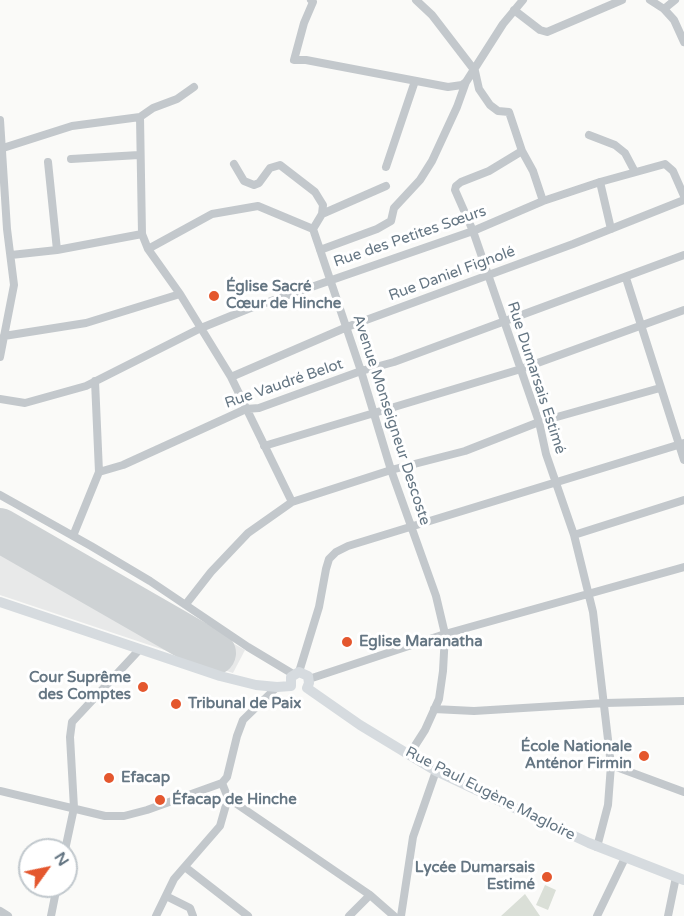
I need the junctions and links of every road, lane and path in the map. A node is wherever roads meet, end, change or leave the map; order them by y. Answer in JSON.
{"nodes":[{"id":1,"x":313,"y":0,"type":"edge"},
{"id":2,"x":416,"y":0,"type":"edge"},
{"id":3,"x":523,"y":0,"type":"edge"},
{"id":4,"x":622,"y":0,"type":"edge"},
{"id":5,"x":650,"y":0,"type":"edge"},
{"id":6,"x":675,"y":0,"type":"edge"},
{"id":7,"x":664,"y":9,"type":"junction"},
{"id":8,"x":514,"y":10,"type":"junction"},
{"id":9,"x":684,"y":42,"type":"edge"},
{"id":10,"x":475,"y":70,"type":"junction"},
{"id":11,"x":415,"y":81,"type":"junction"},
{"id":12,"x":466,"y":82,"type":"junction"},
{"id":13,"x":194,"y":87,"type":"dead end"},
{"id":14,"x":140,"y":117,"type":"junction"},
{"id":15,"x":0,"y":120,"type":"edge"},
{"id":16,"x":589,"y":135,"type":"dead end"},
{"id":17,"x":2,"y":148,"type":"edge"},
{"id":18,"x":522,"y":151,"type":"junction"},
{"id":19,"x":139,"y":155,"type":"junction"},
{"id":20,"x":70,"y":159,"type":"dead end"},
{"id":21,"x":48,"y":162,"type":"dead end"},
{"id":22,"x":234,"y":164,"type":"dead end"},
{"id":23,"x":386,"y":167,"type":"dead end"},
{"id":24,"x":635,"y":172,"type":"junction"},
{"id":25,"x":600,"y":182,"type":"junction"},
{"id":26,"x":386,"y":186,"type":"dead end"},
{"id":27,"x":684,"y":198,"type":"edge"},
{"id":28,"x":543,"y":201,"type":"junction"},
{"id":29,"x":322,"y":214,"type":"junction"},
{"id":30,"x":4,"y":228,"type":"edge"},
{"id":31,"x":312,"y":229,"type":"junction"},
{"id":32,"x":611,"y":229,"type":"junction"},
{"id":33,"x":472,"y":231,"type":"junction"},
{"id":34,"x":142,"y":234,"type":"junction"},
{"id":35,"x":148,"y":249,"type":"junction"},
{"id":36,"x":57,"y":250,"type":"junction"},
{"id":37,"x":320,"y":250,"type":"junction"},
{"id":38,"x":684,"y":255,"type":"edge"},
{"id":39,"x":11,"y":256,"type":"junction"},
{"id":40,"x":0,"y":261,"type":"edge"},
{"id":41,"x":487,"y":274,"type":"junction"},
{"id":42,"x":626,"y":278,"type":"junction"},
{"id":43,"x":331,"y":279,"type":"junction"},
{"id":44,"x":180,"y":294,"type":"junction"},
{"id":45,"x":684,"y":310,"type":"edge"},
{"id":46,"x":505,"y":323,"type":"junction"},
{"id":47,"x":640,"y":325,"type":"junction"},
{"id":48,"x":347,"y":327,"type":"junction"},
{"id":49,"x":201,"y":328,"type":"junction"},
{"id":50,"x":4,"y":336,"type":"junction"},
{"id":51,"x":0,"y":357,"type":"edge"},
{"id":52,"x":521,"y":369,"type":"junction"},
{"id":53,"x":362,"y":371,"type":"junction"},
{"id":54,"x":231,"y":377,"type":"junction"},
{"id":55,"x":95,"y":381,"type":"junction"},
{"id":56,"x":660,"y":388,"type":"junction"},
{"id":57,"x":0,"y":399,"type":"edge"},
{"id":58,"x":246,"y":409,"type":"junction"},
{"id":59,"x":374,"y":413,"type":"junction"},
{"id":60,"x":539,"y":422,"type":"junction"},
{"id":61,"x":682,"y":444,"type":"edge"},
{"id":62,"x":264,"y":446,"type":"junction"},
{"id":63,"x":684,"y":460,"type":"edge"},
{"id":64,"x":391,"y":470,"type":"junction"},
{"id":65,"x":99,"y":472,"type":"junction"},
{"id":66,"x":556,"y":484,"type":"junction"},
{"id":67,"x":0,"y":495,"type":"edge"},
{"id":68,"x":684,"y":500,"type":"edge"},
{"id":69,"x":292,"y":502,"type":"junction"},
{"id":70,"x":411,"y":528,"type":"junction"},
{"id":71,"x":574,"y":535,"type":"junction"},
{"id":72,"x":73,"y":536,"type":"junction"},
{"id":73,"x":684,"y":567,"type":"edge"},
{"id":74,"x":589,"y":594,"type":"junction"},
{"id":75,"x":0,"y":602,"type":"edge"},
{"id":76,"x":186,"y":604,"type":"junction"},
{"id":77,"x":445,"y":634,"type":"junction"},
{"id":78,"x":140,"y":649,"type":"junction"},
{"id":79,"x":294,"y":677,"type":"junction"},
{"id":80,"x":308,"y":683,"type":"junction"},
{"id":81,"x":277,"y":687,"type":"junction"},
{"id":82,"x":684,"y":701,"type":"edge"},
{"id":83,"x":605,"y":703,"type":"junction"},
{"id":84,"x":434,"y":709,"type":"junction"},
{"id":85,"x":409,"y":755,"type":"junction"},
{"id":86,"x":611,"y":765,"type":"junction"},
{"id":87,"x":436,"y":771,"type":"junction"},
{"id":88,"x":222,"y":783,"type":"junction"},
{"id":89,"x":0,"y":791,"type":"edge"},
{"id":90,"x":684,"y":792,"type":"edge"},
{"id":91,"x":228,"y":798,"type":"junction"},
{"id":92,"x":74,"y":808,"type":"junction"},
{"id":93,"x":68,"y":838,"type":"edge"},
{"id":94,"x":597,"y":847,"type":"junction"},
{"id":95,"x":625,"y":858,"type":"junction"},
{"id":96,"x":185,"y":867,"type":"junction"},
{"id":97,"x":680,"y":879,"type":"edge"},
{"id":98,"x":370,"y":895,"type":"junction"},
{"id":99,"x":166,"y":896,"type":"junction"},
{"id":100,"x":55,"y":898,"type":"edge"},
{"id":101,"x":0,"y":911,"type":"edge"},
{"id":102,"x":8,"y":916,"type":"edge"},
{"id":103,"x":51,"y":916,"type":"edge"},
{"id":104,"x":156,"y":916,"type":"edge"},
{"id":105,"x":193,"y":916,"type":"edge"},
{"id":106,"x":248,"y":916,"type":"edge"},
{"id":107,"x":349,"y":916,"type":"edge"},
{"id":108,"x":394,"y":916,"type":"edge"},
{"id":109,"x":401,"y":916,"type":"edge"},
{"id":110,"x":597,"y":916,"type":"edge"},
{"id":111,"x":668,"y":916,"type":"edge"}],
"edges":[{"from":1,"to":11,"type":"street"},
{"from":2,"to":10,"type":"street"},
{"from":3,"to":8,"type":"street"},
{"from":4,"to":8,"type":"street"},
{"from":5,"to":7,"type":"street"},
{"from":6,"to":7,"type":"street"},
{"from":7,"to":9,"type":"street"},
{"from":8,"to":10,"type":"street"},
{"from":10,"to":12,"type":"street"},
{"from":10,"to":18,"type":"street"},
{"from":11,"to":12,"type":"street"},
{"from":11,"to":23,"type":"street"},
{"from":12,"to":37,"type":"street"},
{"from":13,"to":14,"type":"street"},
{"from":14,"to":17,"type":"street"},
{"from":14,"to":19,"type":"street"},
{"from":15,"to":17,"type":"street"},
{"from":16,"to":24,"type":"street"},
{"from":17,"to":30,"type":"street"},
{"from":18,"to":28,"type":"street"},
{"from":18,"to":33,"type":"street","name":"Rue Dumarsais Estimé"},
{"from":19,"to":20,"type":"street"},
{"from":19,"to":34,"type":"street"},
{"from":21,"to":36,"type":"street"},
{"from":22,"to":29,"type":"street"},
{"from":24,"to":25,"type":"street","name":"Rue des Petites Sœurs"},
{"from":24,"to":27,"type":"street","name":"Rue des Petites Sœurs"},
{"from":25,"to":28,"type":"street","name":"Rue des Petites Sœurs"},
{"from":25,"to":32,"type":"street"},
{"from":26,"to":29,"type":"street"},
{"from":27,"to":32,"type":"street","name":"Rue Daniel Fignolé"},
{"from":28,"to":33,"type":"street","name":"Rue des Petites Sœurs"},
{"from":29,"to":31,"type":"street"},
{"from":30,"to":39,"type":"street"},
{"from":31,"to":35,"type":"street"},
{"from":31,"to":37,"type":"street","name":"Avenue Monseigneur Descoste"},
{"from":32,"to":41,"type":"street","name":"Rue Daniel Fignolé"},
{"from":33,"to":41,"type":"street","name":"Rue Dumarsais Estimé"},
{"from":33,"to":43,"type":"street","name":"Rue des Petites Sœurs"},
{"from":34,"to":35,"type":"street"},
{"from":34,"to":36,"type":"street"},
{"from":35,"to":44,"type":"street"},
{"from":36,"to":39,"type":"street"},
{"from":37,"to":43,"type":"street","name":"Avenue Monseigneur Descoste"},
{"from":38,"to":42,"type":"street","name":"Rue Vaudré Belot"},
{"from":39,"to":40,"type":"street"},
{"from":39,"to":50,"type":"street"},
{"from":41,"to":46,"type":"street","name":"Rue Dumarsais Estimé"},
{"from":41,"to":48,"type":"street","name":"Rue Daniel Fignolé"},
{"from":42,"to":46,"type":"street","name":"Rue Vaudré Belot"},
{"from":42,"to":47,"type":"street"},
{"from":43,"to":48,"type":"street","name":"Avenue Monseigneur Descoste"},
{"from":43,"to":49,"type":"street","name":"Rue des Petites Sœurs"},
{"from":44,"to":49,"type":"street"},
{"from":44,"to":50,"type":"street"},
{"from":45,"to":47,"type":"street"},
{"from":46,"to":52,"type":"street","name":"Rue Dumarsais Estimé"},
{"from":46,"to":53,"type":"street","name":"Rue Vaudré Belot"},
{"from":47,"to":52,"type":"street"},
{"from":47,"to":56,"type":"street"},
{"from":48,"to":53,"type":"street","name":"Avenue Monseigneur Descoste"},
{"from":48,"to":54,"type":"street","name":"Rue Daniel Fignolé"},
{"from":49,"to":54,"type":"street"},
{"from":49,"to":55,"type":"street","name":"Rue des Petites Sœurs"},
{"from":50,"to":51,"type":"street"},
{"from":52,"to":59,"type":"street"},
{"from":52,"to":60,"type":"street","name":"Rue Dumarsais Estimé"},
{"from":53,"to":58,"type":"street","name":"Rue Vaudré Belot"},
{"from":53,"to":59,"type":"street","name":"Avenue Monseigneur Descoste"},
{"from":54,"to":58,"type":"street"},
{"from":55,"to":57,"type":"street","name":"Rue des Petites Sœurs"},
{"from":55,"to":65,"type":"street"},
{"from":56,"to":60,"type":"street"},
{"from":56,"to":61,"type":"street"},
{"from":58,"to":62,"type":"street"},
{"from":58,"to":65,"type":"street","name":"Rue Vaudré Belot"},
{"from":59,"to":62,"type":"street"},
{"from":59,"to":64,"type":"street","name":"Avenue Monseigneur Descoste"},
{"from":60,"to":64,"type":"street"},
{"from":60,"to":66,"type":"street","name":"Rue Dumarsais Estimé"},
{"from":61,"to":63,"type":"street"},
{"from":61,"to":66,"type":"street"},
{"from":62,"to":69,"type":"street"},
{"from":64,"to":69,"type":"street"},
{"from":64,"to":70,"type":"street","name":"Avenue Monseigneur Descoste"},
{"from":65,"to":72,"type":"street"},
{"from":66,"to":70,"type":"street"},
{"from":66,"to":71,"type":"street","name":"Rue Dumarsais Estimé"},
{"from":67,"to":72,"type":"street"},
{"from":68,"to":71,"type":"street"},
{"from":69,"to":76,"type":"street"},
{"from":70,"to":77,"type":"street","name":"Avenue Monseigneur Descoste"},
{"from":70,"to":79,"type":"street"},
{"from":71,"to":74,"type":"street","name":"Rue Dumarsais Estimé"},
{"from":72,"to":76,"type":"street"},
{"from":73,"to":74,"type":"street"},
{"from":74,"to":77,"type":"street"},
{"from":74,"to":83,"type":"street","name":"Rue Dumarsais Estimé"},
{"from":75,"to":78,"type":"main road"},
{"from":76,"to":79,"type":"street"},
{"from":77,"to":80,"type":"street"},
{"from":77,"to":84,"type":"street","name":"Avenue Monseigneur Descoste"},
{"from":78,"to":81,"type":"main road"},
{"from":78,"to":92,"type":"street"},
{"from":79,"to":80,"type":"main road","name":"Rue Paul Eugène Magloire"},
{"from":79,"to":80,"type":"main road"},
{"from":79,"to":81,"type":"main road"},
{"from":80,"to":85,"type":"main road","name":"Rue Paul Eugène Magloire"},
{"from":81,"to":88,"type":"street"},
{"from":82,"to":83,"type":"street"},
{"from":83,"to":84,"type":"street"},
{"from":83,"to":86,"type":"street","name":"Rue Dumarsais Estimé"},
{"from":84,"to":85,"type":"street","name":"Avenue Monseigneur Descoste"},
{"from":85,"to":87,"type":"main road","name":"Rue Paul Eugène Magloire"},
{"from":86,"to":90,"type":"street"},
{"from":86,"to":94,"type":"street","name":"Rue Dumarsais Estimé"},
{"from":87,"to":94,"type":"main road","name":"Rue Paul Eugène Magloire"},
{"from":87,"to":109,"type":"street"},
{"from":88,"to":91,"type":"street"},
{"from":88,"to":92,"type":"street"},
{"from":89,"to":92,"type":"street"},
{"from":91,"to":96,"type":"street"},
{"from":91,"to":98,"type":"street"},
{"from":92,"to":93,"type":"street"},
{"from":94,"to":95,"type":"main road","name":"Rue Paul Eugène Magloire"},
{"from":95,"to":97,"type":"main road","name":"Rue Paul Eugène Magloire"},
{"from":95,"to":110,"type":"street"},
{"from":96,"to":99,"type":"street"},
{"from":96,"to":106,"type":"street"},
{"from":97,"to":111,"type":"street"},
{"from":98,"to":107,"type":"street"},
{"from":98,"to":108,"type":"street"},
{"from":99,"to":104,"type":"street"},
{"from":99,"to":105,"type":"street"},
{"from":100,"to":103,"type":"street"},
{"from":101,"to":102,"type":"street"}]}
